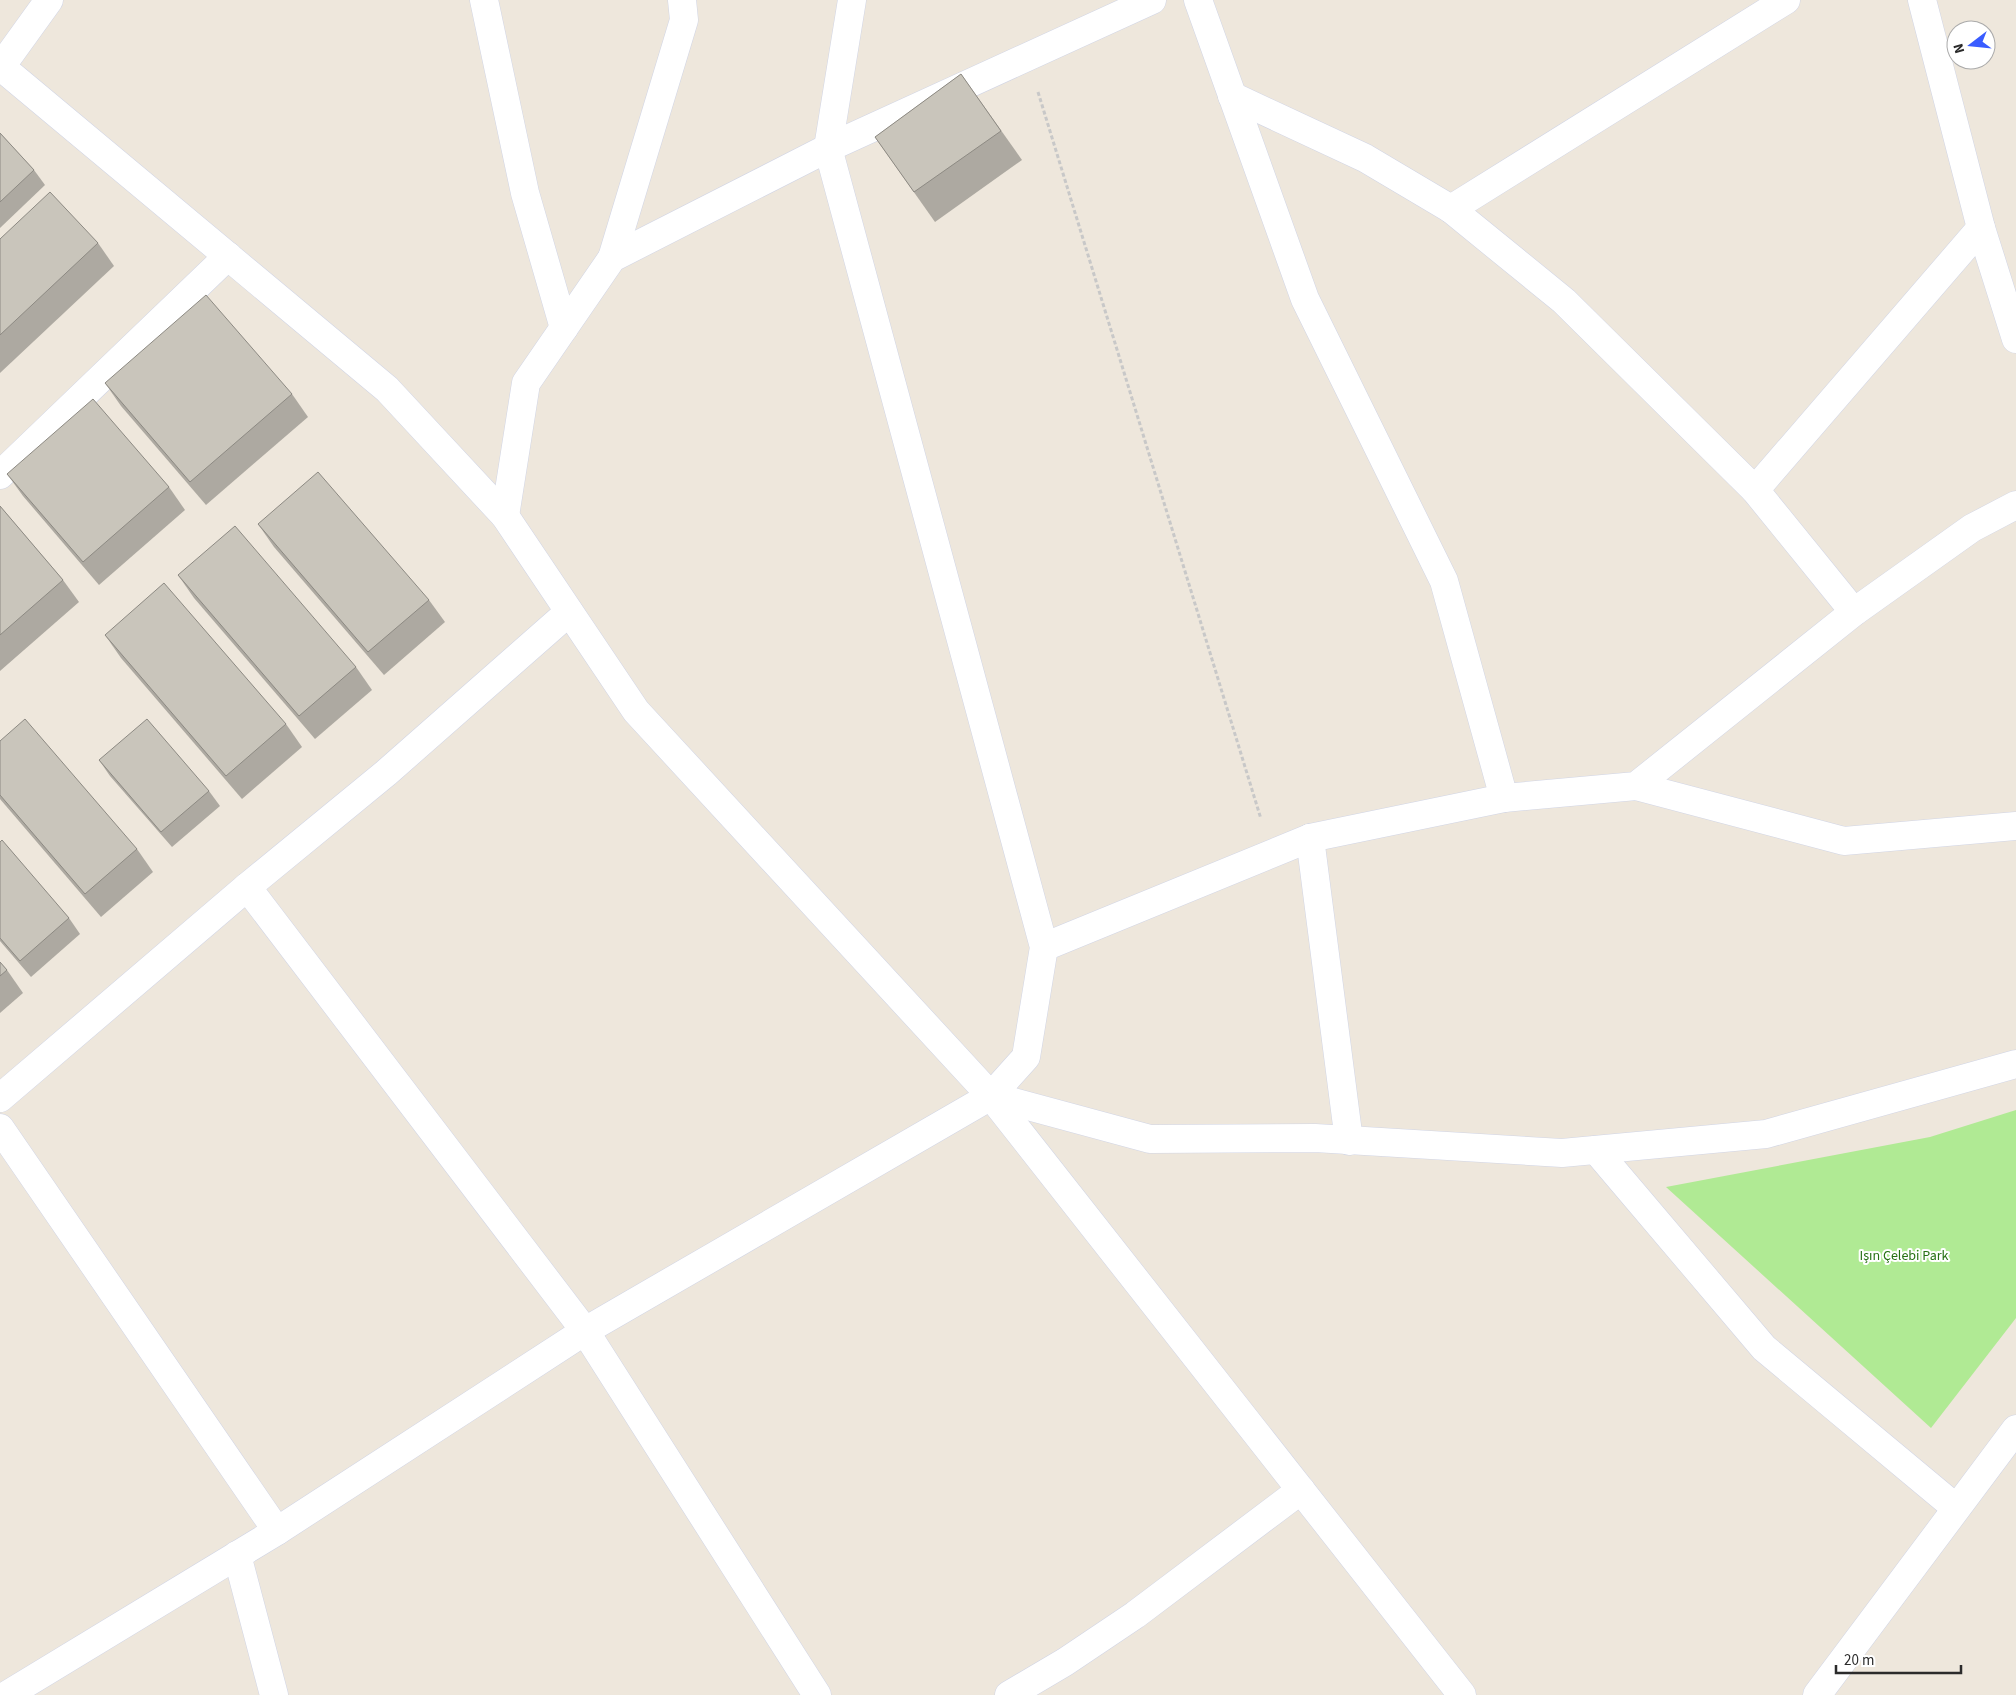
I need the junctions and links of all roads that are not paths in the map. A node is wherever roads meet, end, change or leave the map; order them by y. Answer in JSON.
{"nodes":[{"id":1,"x":49,"y":0,"type":"edge"},
{"id":2,"x":484,"y":0,"type":"edge"},
{"id":3,"x":682,"y":0,"type":"edge"},
{"id":4,"x":852,"y":0,"type":"edge"},
{"id":5,"x":1152,"y":0,"type":"edge"},
{"id":6,"x":1198,"y":0,"type":"edge"},
{"id":7,"x":1786,"y":0,"type":"edge"},
{"id":8,"x":1922,"y":0,"type":"edge"},
{"id":9,"x":0,"y":66,"type":"edge"},
{"id":10,"x":1232,"y":96,"type":"junction"},
{"id":11,"x":828,"y":148,"type":"junction"},
{"id":12,"x":1450,"y":209,"type":"junction"},
{"id":13,"x":1981,"y":228,"type":"junction"},
{"id":14,"x":228,"y":256,"type":"junction"},
{"id":15,"x":612,"y":258,"type":"junction"},
{"id":16,"x":564,"y":328,"type":"junction"},
{"id":17,"x":2016,"y":339,"type":"edge"},
{"id":18,"x":0,"y":474,"type":"edge"},
{"id":19,"x":1755,"y":490,"type":"junction"},
{"id":20,"x":2016,"y":504,"type":"edge"},
{"id":21,"x":505,"y":516,"type":"junction"},
{"id":22,"x":569,"y":612,"type":"junction"},
{"id":23,"x":1854,"y":612,"type":"junction"},
{"id":24,"x":1636,"y":786,"type":"junction"},
{"id":25,"x":1504,"y":798,"type":"junction"},
{"id":26,"x":2016,"y":826,"type":"edge"},
{"id":27,"x":1310,"y":838,"type":"junction"},
{"id":28,"x":247,"y":887,"type":"junction"},
{"id":29,"x":1044,"y":946,"type":"junction"},
{"id":30,"x":2016,"y":1064,"type":"edge"},
{"id":31,"x":992,"y":1096,"type":"junction"},
{"id":32,"x":0,"y":1098,"type":"edge"},
{"id":33,"x":0,"y":1128,"type":"edge"},
{"id":34,"x":1349,"y":1141,"type":"junction"},
{"id":35,"x":1596,"y":1150,"type":"junction"},
{"id":36,"x":585,"y":1331,"type":"junction"},
{"id":37,"x":2016,"y":1429,"type":"edge"},
{"id":38,"x":1301,"y":1490,"type":"junction"},
{"id":39,"x":1956,"y":1508,"type":"junction"},
{"id":40,"x":278,"y":1531,"type":"junction"},
{"id":41,"x":237,"y":1555,"type":"junction"},
{"id":42,"x":7,"y":1695,"type":"edge"},
{"id":43,"x":274,"y":1695,"type":"edge"},
{"id":44,"x":817,"y":1695,"type":"edge"},
{"id":45,"x":1009,"y":1695,"type":"edge"},
{"id":46,"x":1462,"y":1695,"type":"edge"},
{"id":47,"x":1817,"y":1695,"type":"edge"}],
"edges":[{"from":1,"to":9,"type":"street"},
{"from":2,"to":16,"type":"street"},
{"from":3,"to":15,"type":"street"},
{"from":4,"to":11,"type":"street"},
{"from":5,"to":11,"type":"street"},
{"from":6,"to":10,"type":"street"},
{"from":7,"to":12,"type":"street"},
{"from":8,"to":13,"type":"street"},
{"from":9,"to":14,"type":"street"},
{"from":10,"to":12,"type":"street"},
{"from":10,"to":25,"type":"street"},
{"from":11,"to":15,"type":"street"},
{"from":11,"to":29,"type":"street"},
{"from":12,"to":19,"type":"street"},
{"from":13,"to":17,"type":"street"},
{"from":13,"to":19,"type":"street"},
{"from":14,"to":18,"type":"street"},
{"from":14,"to":21,"type":"street"},
{"from":15,"to":16,"type":"street"},
{"from":16,"to":21,"type":"street"},
{"from":19,"to":23,"type":"street"},
{"from":20,"to":23,"type":"street"},
{"from":21,"to":22,"type":"street"},
{"from":22,"to":28,"type":"street"},
{"from":22,"to":31,"type":"street"},
{"from":23,"to":24,"type":"street"},
{"from":24,"to":25,"type":"street"},
{"from":24,"to":26,"type":"street"},
{"from":25,"to":27,"type":"street"},
{"from":27,"to":29,"type":"street"},
{"from":27,"to":34,"type":"street"},
{"from":28,"to":32,"type":"street"},
{"from":28,"to":36,"type":"street"},
{"from":29,"to":31,"type":"street"},
{"from":30,"to":35,"type":"street"},
{"from":31,"to":34,"type":"street"},
{"from":31,"to":36,"type":"street"},
{"from":31,"to":38,"type":"street"},
{"from":33,"to":40,"type":"street"},
{"from":34,"to":35,"type":"street"},
{"from":35,"to":39,"type":"street"},
{"from":36,"to":40,"type":"street"},
{"from":36,"to":44,"type":"street"},
{"from":37,"to":39,"type":"street"},
{"from":38,"to":45,"type":"street"},
{"from":38,"to":46,"type":"street"},
{"from":39,"to":47,"type":"street"},
{"from":40,"to":41,"type":"street"},
{"from":41,"to":42,"type":"street"},
{"from":41,"to":43,"type":"street"}]}
